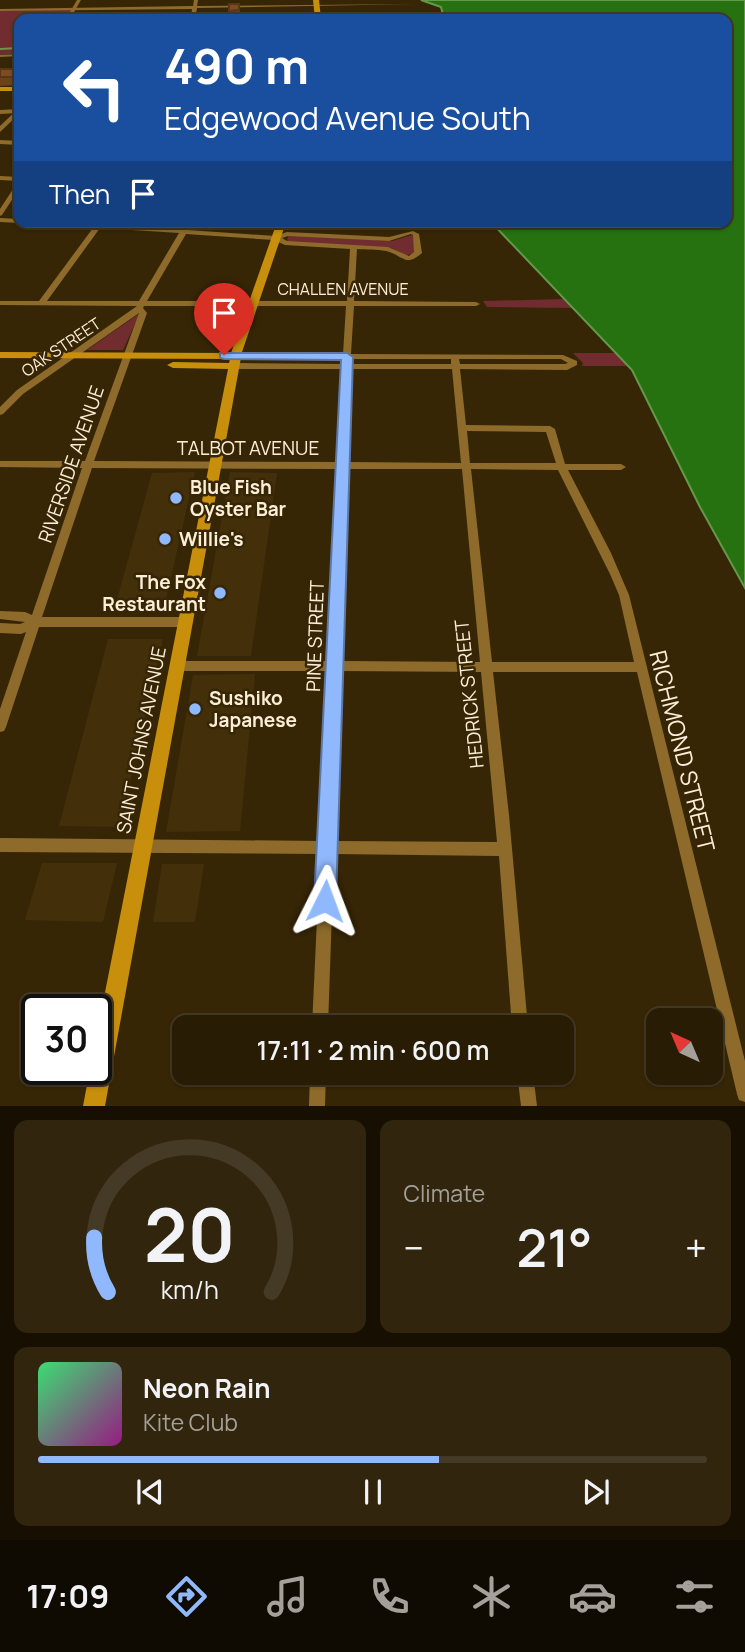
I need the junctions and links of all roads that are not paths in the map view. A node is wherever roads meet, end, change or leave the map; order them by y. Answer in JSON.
{"nodes":[{"id":1,"x":79,"y":0,"type":"edge"},
{"id":2,"x":137,"y":0,"type":"edge"},
{"id":3,"x":196,"y":0,"type":"edge"},
{"id":4,"x":254,"y":0,"type":"edge"},
{"id":5,"x":317,"y":3,"type":"edge"},
{"id":6,"x":18,"y":4,"type":"dead end"},
{"id":7,"x":414,"y":4,"type":"dead end"},
{"id":8,"x":195,"y":7,"type":"junction"},
{"id":9,"x":253,"y":7,"type":"junction"},
{"id":10,"x":133,"y":8,"type":"junction"},
{"id":11,"x":73,"y":9,"type":"junction"},
{"id":12,"x":0,"y":10,"type":"edge"},
{"id":13,"x":13,"y":10,"type":"junction"},
{"id":14,"x":70,"y":14,"type":"edge"},
{"id":15,"x":194,"y":14,"type":"edge"},
{"id":16,"x":253,"y":14,"type":"edge"},
{"id":17,"x":14,"y":116,"type":"edge"},
{"id":18,"x":0,"y":130,"type":"edge"},
{"id":19,"x":14,"y":190,"type":"edge"},
{"id":20,"x":0,"y":214,"type":"edge"},
{"id":21,"x":96,"y":228,"type":"edge"},
{"id":22,"x":185,"y":228,"type":"edge"},
{"id":23,"x":217,"y":228,"type":"edge"},
{"id":24,"x":279,"y":230,"type":"edge"},
{"id":25,"x":354,"y":247,"type":"junction"},
{"id":26,"x":0,"y":303,"type":"edge"},
{"id":27,"x":41,"y":303,"type":"junction"},
{"id":28,"x":253,"y":303,"type":"junction"},
{"id":29,"x":351,"y":304,"type":"junction"},
{"id":30,"x":476,"y":304,"type":"dead end"},
{"id":31,"x":140,"y":305,"type":"junction"},
{"id":32,"x":0,"y":355,"type":"edge"},
{"id":33,"x":73,"y":356,"type":"junction"},
{"id":34,"x":125,"y":360,"type":"junction"},
{"id":35,"x":236,"y":361,"type":"junction"},
{"id":36,"x":347,"y":362,"type":"junction"},
{"id":37,"x":455,"y":362,"type":"junction"},
{"id":38,"x":0,"y":365,"type":"edge"},
{"id":39,"x":58,"y":365,"type":"junction"},
{"id":40,"x":0,"y":412,"type":"edge"},
{"id":41,"x":462,"y":428,"type":"junction"},
{"id":42,"x":0,"y":464,"type":"edge"},
{"id":43,"x":88,"y":465,"type":"junction"},
{"id":44,"x":215,"y":465,"type":"junction"},
{"id":45,"x":343,"y":466,"type":"junction"},
{"id":46,"x":466,"y":467,"type":"junction"},
{"id":47,"x":559,"y":467,"type":"junction"},
{"id":48,"x":621,"y":467,"type":"dead end"},
{"id":49,"x":0,"y":615,"type":"edge"},
{"id":50,"x":36,"y":622,"type":"junction"},
{"id":51,"x":185,"y":622,"type":"junction"},
{"id":52,"x":0,"y":628,"type":"edge"},
{"id":53,"x":177,"y":666,"type":"junction"},
{"id":54,"x":335,"y":667,"type":"junction"},
{"id":55,"x":488,"y":667,"type":"junction"},
{"id":56,"x":639,"y":667,"type":"junction"},
{"id":57,"x":0,"y":727,"type":"edge"},
{"id":58,"x":0,"y":845,"type":"edge"},
{"id":59,"x":142,"y":847,"type":"junction"},
{"id":60,"x":327,"y":847,"type":"junction"},
{"id":61,"x":505,"y":849,"type":"junction"},
{"id":62,"x":320,"y":1015,"type":"edge"},
{"id":63,"x":519,"y":1015,"type":"edge"},
{"id":64,"x":318,"y":1085,"type":"edge"},
{"id":65,"x":526,"y":1085,"type":"edge"},
{"id":66,"x":745,"y":1094,"type":"edge"},
{"id":67,"x":94,"y":1106,"type":"edge"},
{"id":68,"x":317,"y":1106,"type":"edge"},
{"id":69,"x":529,"y":1106,"type":"edge"}],
"edges":[{"from":1,"to":11,"type":"street"},
{"from":2,"to":10,"type":"street"},
{"from":3,"to":8,"type":"street"},
{"from":4,"to":9,"type":"street"},
{"from":5,"to":7,"type":"street"},
{"from":5,"to":9,"type":"street"},
{"from":6,"to":13,"type":"street"},
{"from":8,"to":9,"type":"street"},
{"from":8,"to":10,"type":"street"},
{"from":8,"to":15,"type":"street"},
{"from":9,"to":16,"type":"street"},
{"from":10,"to":11,"type":"street"},
{"from":11,"to":13,"type":"street"},
{"from":11,"to":14,"type":"street"},
{"from":12,"to":13,"type":"street"},
{"from":17,"to":18,"type":"street"},
{"from":19,"to":20,"type":"street"},
{"from":21,"to":27,"type":"street"},
{"from":22,"to":31,"type":"street","name":"RIVERSIDE AVENUE"},
{"from":23,"to":24,"type":"street"},
{"from":24,"to":25,"type":"street"},
{"from":24,"to":25,"type":"street"},
{"from":24,"to":28,"type":"main road","name":"SAINT JOHNS AVENUE"},
{"from":25,"to":29,"type":"street","name":"PINE STREET"},
{"from":26,"to":27,"type":"street","name":"CHALLEN AVENUE"},
{"from":27,"to":31,"type":"street","name":"CHALLEN AVENUE"},
{"from":28,"to":29,"type":"street","name":"CHALLEN AVENUE"},
{"from":28,"to":31,"type":"street","name":"CHALLEN AVENUE"},
{"from":28,"to":35,"type":"main road","name":"SAINT JOHNS AVENUE"},
{"from":29,"to":30,"type":"street","name":"CHALLEN AVENUE"},
{"from":29,"to":36,"type":"street","name":"PINE STREET"},
{"from":31,"to":33,"type":"street","name":"OAK STREET"},
{"from":31,"to":34,"type":"street","name":"RIVERSIDE AVENUE"},
{"from":32,"to":33,"type":"main road"},
{"from":33,"to":34,"type":"main road"},
{"from":33,"to":39,"type":"street","name":"OAK STREET"},
{"from":34,"to":35,"type":"main road"},
{"from":34,"to":39,"type":"main road"},
{"from":34,"to":43,"type":"street","name":"RIVERSIDE AVENUE"},
{"from":35,"to":36,"type":"street"},
{"from":35,"to":44,"type":"main road","name":"SAINT JOHNS AVENUE"},
{"from":36,"to":37,"type":"street"},
{"from":36,"to":45,"type":"street","name":"PINE STREET"},
{"from":37,"to":37,"type":"street"},
{"from":37,"to":41,"type":"street","name":"HEDRICK STREET"},
{"from":38,"to":39,"type":"main road"},
{"from":39,"to":40,"type":"street","name":"OAK STREET"},
{"from":41,"to":46,"type":"street","name":"HEDRICK STREET"},
{"from":41,"to":47,"type":"street","name":"RICHMOND STREET"},
{"from":42,"to":43,"type":"street","name":"TALBOT AVENUE"},
{"from":43,"to":44,"type":"street","name":"TALBOT AVENUE"},
{"from":43,"to":50,"type":"street","name":"RIVERSIDE AVENUE"},
{"from":44,"to":45,"type":"street","name":"TALBOT AVENUE"},
{"from":44,"to":51,"type":"main road","name":"SAINT JOHNS AVENUE"},
{"from":45,"to":46,"type":"street","name":"TALBOT AVENUE"},
{"from":45,"to":54,"type":"street","name":"PINE STREET"},
{"from":46,"to":47,"type":"street","name":"TALBOT AVENUE"},
{"from":46,"to":55,"type":"street","name":"HEDRICK STREET"},
{"from":47,"to":48,"type":"street","name":"TALBOT AVENUE"},
{"from":47,"to":56,"type":"street","name":"RICHMOND STREET"},
{"from":49,"to":50,"type":"street"},
{"from":50,"to":51,"type":"street"},
{"from":50,"to":52,"type":"street"},
{"from":50,"to":57,"type":"street","name":"RIVERSIDE AVENUE"},
{"from":51,"to":53,"type":"main road","name":"SAINT JOHNS AVENUE"},
{"from":53,"to":54,"type":"street"},
{"from":53,"to":59,"type":"main road","name":"SAINT JOHNS AVENUE"},
{"from":54,"to":55,"type":"street"},
{"from":54,"to":60,"type":"street","name":"PINE STREET"},
{"from":55,"to":56,"type":"street"},
{"from":55,"to":61,"type":"street","name":"HEDRICK STREET"},
{"from":56,"to":66,"type":"street","name":"RICHMOND STREET"},
{"from":58,"to":59,"type":"street"},
{"from":59,"to":60,"type":"street"},
{"from":59,"to":67,"type":"main road","name":"SAINT JOHNS AVENUE"},
{"from":60,"to":61,"type":"street"},
{"from":60,"to":62,"type":"street","name":"PINE STREET"},
{"from":61,"to":63,"type":"street","name":"HEDRICK STREET"},
{"from":64,"to":68,"type":"street"},
{"from":65,"to":69,"type":"street"}]}
